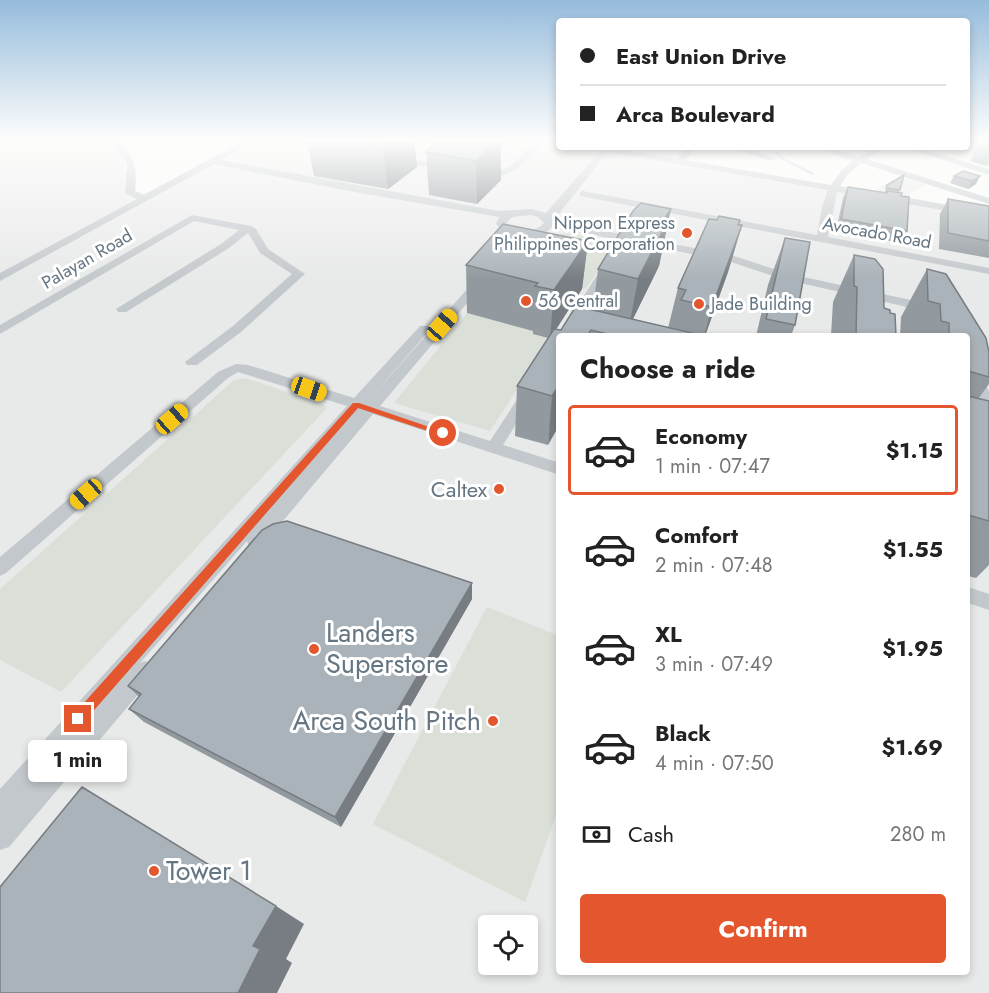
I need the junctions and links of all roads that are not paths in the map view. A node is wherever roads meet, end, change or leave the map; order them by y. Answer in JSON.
{"nodes":[{"id":1,"x":131,"y":187,"type":"edge"},
{"id":2,"x":165,"y":187,"type":"edge"},
{"id":3,"x":348,"y":187,"type":"edge"},
{"id":4,"x":569,"y":187,"type":"edge"},
{"id":5,"x":830,"y":187,"type":"edge"},
{"id":6,"x":947,"y":187,"type":"edge"},
{"id":7,"x":834,"y":188,"type":"junction"},
{"id":8,"x":130,"y":193,"type":"junction"},
{"id":9,"x":583,"y":194,"type":"dead end"},
{"id":10,"x":145,"y":198,"type":"junction"},
{"id":11,"x":989,"y":201,"type":"edge"},
{"id":12,"x":509,"y":214,"type":"junction"},
{"id":13,"x":989,"y":214,"type":"edge"},
{"id":14,"x":544,"y":219,"type":"junction"},
{"id":15,"x":247,"y":228,"type":"junction"},
{"id":16,"x":822,"y":240,"type":"junction"},
{"id":17,"x":621,"y":247,"type":"junction"},
{"id":18,"x":487,"y":266,"type":"edge"},
{"id":19,"x":0,"y":268,"type":"edge"},
{"id":20,"x":989,"y":271,"type":"edge"},
{"id":21,"x":0,"y":278,"type":"edge"},
{"id":22,"x":122,"y":309,"type":"dead end"},
{"id":23,"x":0,"y":330,"type":"edge"},
{"id":24,"x":566,"y":333,"type":"edge"},
{"id":25,"x":950,"y":333,"type":"edge"},
{"id":26,"x":192,"y":362,"type":"dead end"},
{"id":27,"x":970,"y":364,"type":"edge"},
{"id":28,"x":535,"y":381,"type":"edge"},
{"id":29,"x":362,"y":407,"type":"junction"},
{"id":30,"x":989,"y":422,"type":"edge"},
{"id":31,"x":493,"y":448,"type":"junction"},
{"id":32,"x":556,"y":468,"type":"edge"},
{"id":33,"x":247,"y":552,"type":"edge"},
{"id":34,"x":0,"y":568,"type":"edge"},
{"id":35,"x":970,"y":597,"type":"edge"},
{"id":36,"x":989,"y":602,"type":"edge"},
{"id":37,"x":202,"y":605,"type":"edge"},
{"id":38,"x":0,"y":807,"type":"edge"},
{"id":39,"x":0,"y":838,"type":"edge"}],
"edges":[{"from":1,"to":8,"type":"street"},
{"from":2,"to":10,"type":"street"},
{"from":3,"to":12,"type":"street"},
{"from":4,"to":14,"type":"street"},
{"from":5,"to":7,"type":"street"},
{"from":6,"to":11,"type":"street"},
{"from":7,"to":13,"type":"street"},
{"from":7,"to":16,"type":"street"},
{"from":8,"to":10,"type":"street"},
{"from":8,"to":19,"type":"street"},
{"from":9,"to":16,"type":"street","name":"Avocado Road"},
{"from":10,"to":21,"type":"street"},
{"from":12,"to":14,"type":"street"},
{"from":12,"to":14,"type":"street"},
{"from":14,"to":17,"type":"street"},
{"from":15,"to":22,"type":"street"},
{"from":15,"to":23,"type":"street","name":"Palayan Road"},
{"from":15,"to":26,"type":"street"},
{"from":16,"to":20,"type":"street","name":"Avocado Road"},
{"from":17,"to":24,"type":"street"},
{"from":17,"to":25,"type":"street"},
{"from":18,"to":29,"type":"street"},
{"from":27,"to":30,"type":"street"},
{"from":28,"to":31,"type":"street"},
{"from":29,"to":31,"type":"street"},
{"from":29,"to":33,"type":"street"},
{"from":29,"to":34,"type":"street"},
{"from":29,"to":38,"type":"street"},
{"from":31,"to":32,"type":"street"},
{"from":35,"to":36,"type":"street"},
{"from":37,"to":39,"type":"street"}]}
